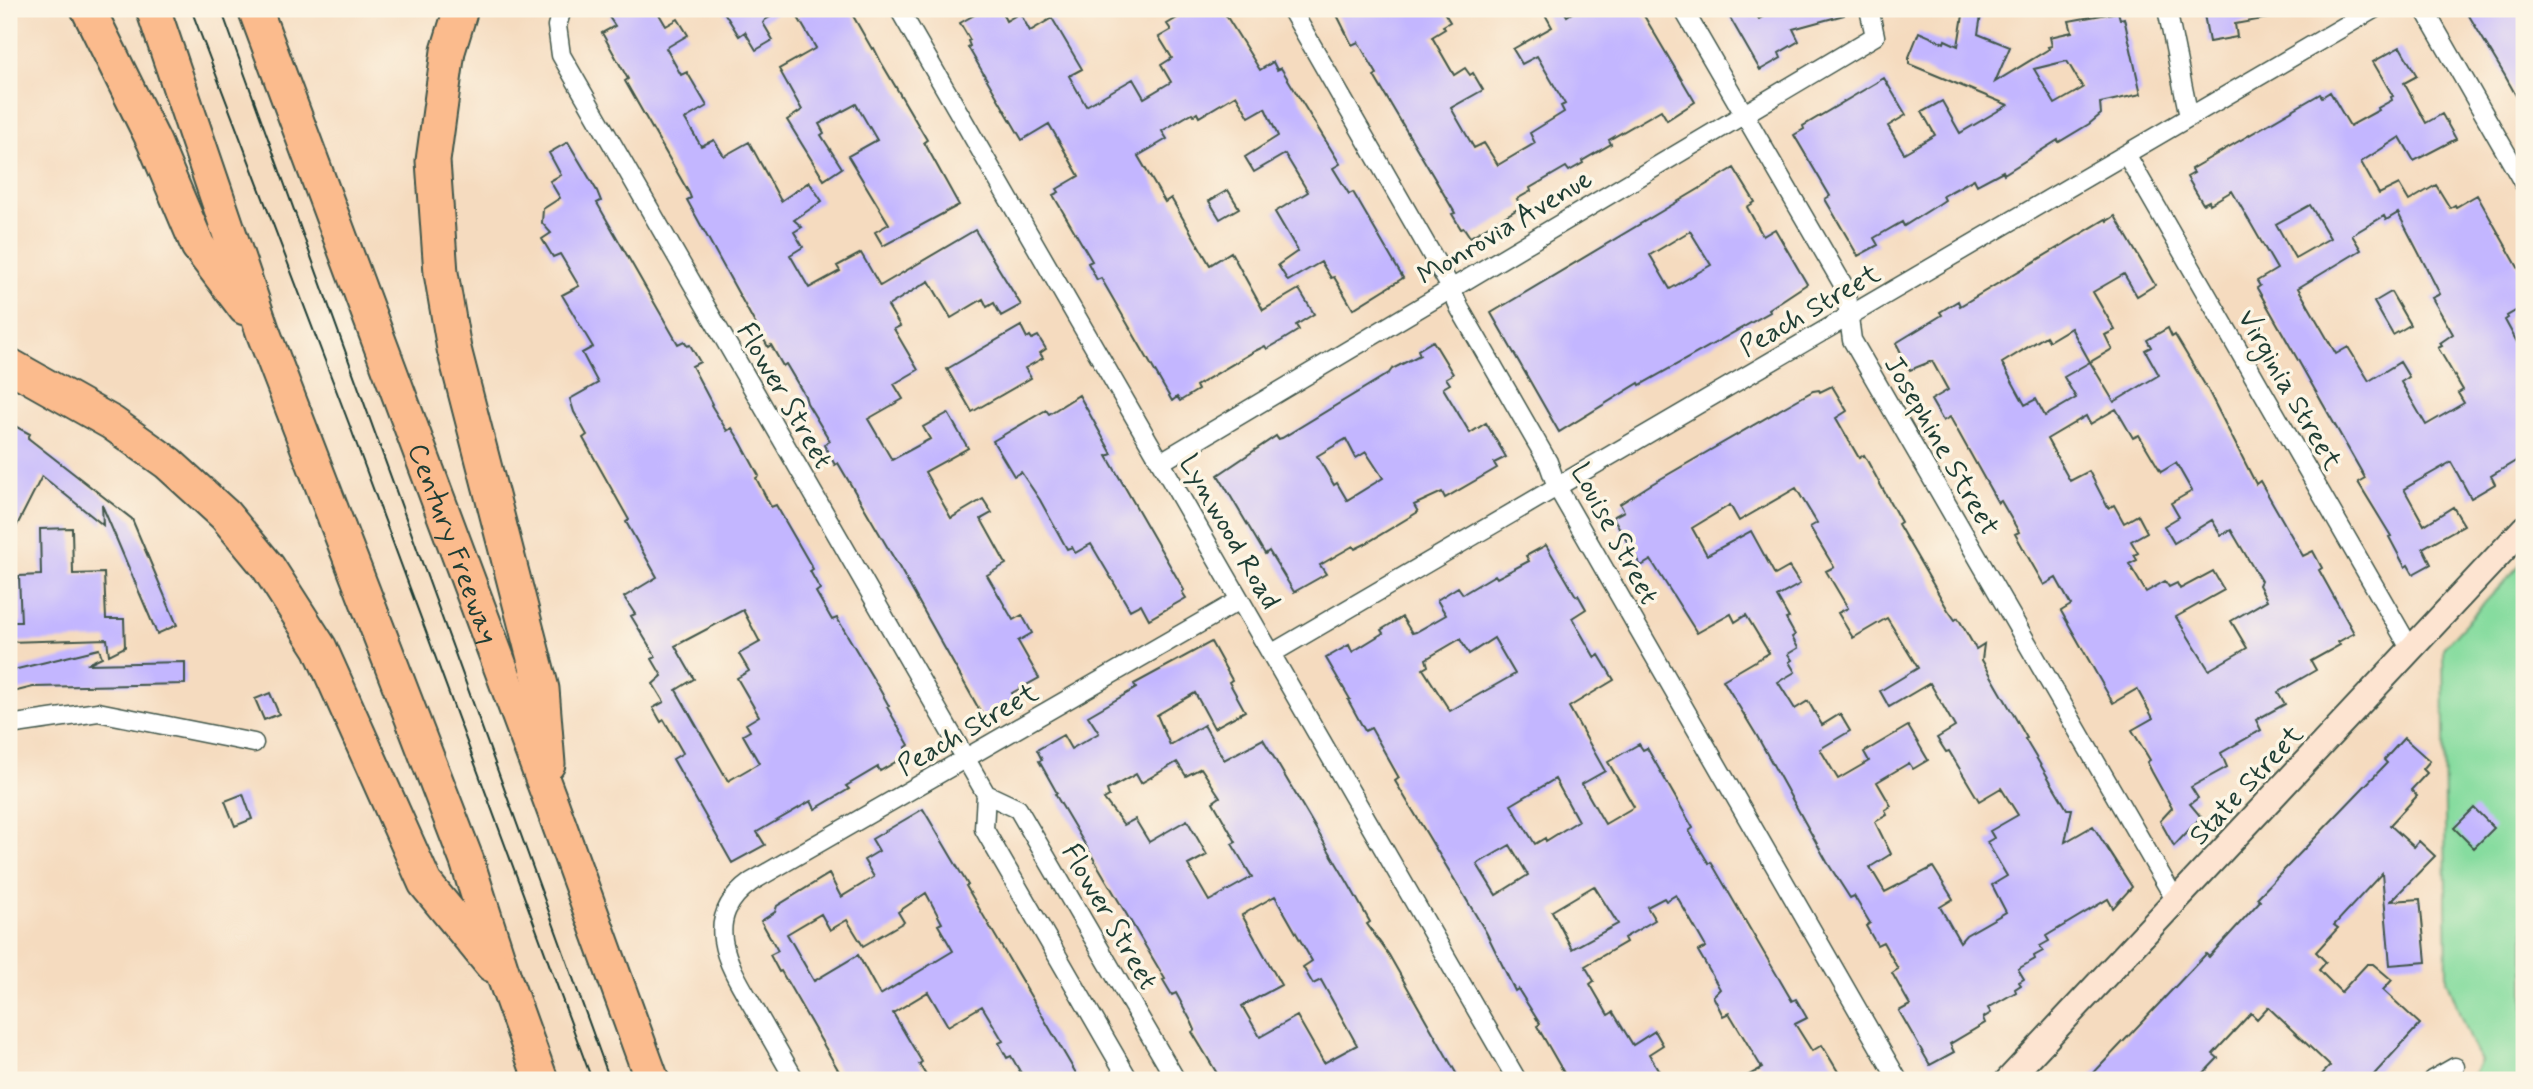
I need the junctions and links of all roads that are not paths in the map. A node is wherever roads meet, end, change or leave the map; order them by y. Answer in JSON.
{"nodes":[{"id":1,"x":88,"y":9,"type":"edge"},
{"id":2,"x":153,"y":9,"type":"edge"},
{"id":3,"x":255,"y":9,"type":"edge"},
{"id":4,"x":461,"y":9,"type":"edge"},
{"id":5,"x":899,"y":9,"type":"edge"},
{"id":6,"x":1291,"y":9,"type":"edge"},
{"id":7,"x":1683,"y":9,"type":"edge"},
{"id":8,"x":1869,"y":9,"type":"edge"},
{"id":9,"x":2166,"y":9,"type":"edge"},
{"id":10,"x":2374,"y":9,"type":"edge"},
{"id":11,"x":2424,"y":9,"type":"edge"},
{"id":12,"x":560,"y":13,"type":"edge"},
{"id":13,"x":1744,"y":114,"type":"junction"},
{"id":14,"x":2189,"y":117,"type":"junction"},
{"id":15,"x":2126,"y":154,"type":"junction"},
{"id":16,"x":2524,"y":184,"type":"edge"},
{"id":17,"x":1451,"y":288,"type":"junction"},
{"id":18,"x":1850,"y":316,"type":"junction"},
{"id":19,"x":263,"y":332,"type":"junction"},
{"id":20,"x":9,"y":365,"type":"edge"},
{"id":21,"x":1161,"y":462,"type":"junction"},
{"id":22,"x":1557,"y":487,"type":"junction"},
{"id":23,"x":2524,"y":528,"type":"edge"},
{"id":24,"x":1240,"y":600,"type":"junction"},
{"id":25,"x":2411,"y":650,"type":"junction"},
{"id":26,"x":1271,"y":654,"type":"junction"},
{"id":27,"x":9,"y":725,"type":"edge"},
{"id":28,"x":254,"y":743,"type":"dead end"},
{"id":29,"x":966,"y":758,"type":"junction"},
{"id":30,"x":986,"y":794,"type":"junction"},
{"id":31,"x":552,"y":805,"type":"junction"},
{"id":32,"x":2176,"y":901,"type":"junction"},
{"id":33,"x":505,"y":980,"type":"junction"},
{"id":34,"x":2455,"y":1067,"type":"dead end"},
{"id":35,"x":541,"y":1080,"type":"edge"},
{"id":36,"x":652,"y":1080,"type":"edge"},
{"id":37,"x":795,"y":1080,"type":"edge"},
{"id":38,"x":1129,"y":1080,"type":"edge"},
{"id":39,"x":1177,"y":1080,"type":"edge"},
{"id":40,"x":1517,"y":1080,"type":"edge"},
{"id":41,"x":1898,"y":1080,"type":"edge"},
{"id":42,"x":2008,"y":1080,"type":"edge"},
{"id":43,"x":2432,"y":1080,"type":"edge"}],
"edges":[{"from":1,"to":19,"type":"highway"},
{"from":2,"to":19,"type":"highway"},
{"from":3,"to":31,"type":"highway","name":"Century Freeway"},
{"from":4,"to":31,"type":"highway"},
{"from":5,"to":21,"type":"street","name":"Lynwood Road"},
{"from":6,"to":17,"type":"street","name":"Louise Street"},
{"from":7,"to":13,"type":"street","name":"Josephine Street"},
{"from":8,"to":13,"type":"street","name":"Monrovia Avenue"},
{"from":9,"to":14,"type":"street"},
{"from":10,"to":14,"type":"street","name":"Peach Street"},
{"from":11,"to":16,"type":"street"},
{"from":12,"to":29,"type":"street","name":"Flower Street"},
{"from":13,"to":17,"type":"street","name":"Monrovia Avenue"},
{"from":13,"to":18,"type":"street","name":"Josephine Street"},
{"from":14,"to":15,"type":"street","name":"Peach Street"},
{"from":15,"to":18,"type":"street","name":"Peach Street"},
{"from":15,"to":25,"type":"street","name":"Virginia Street"},
{"from":17,"to":21,"type":"street","name":"Monrovia Avenue"},
{"from":17,"to":22,"type":"street","name":"Louise Street"},
{"from":18,"to":22,"type":"street","name":"Peach Street"},
{"from":18,"to":32,"type":"street","name":"Josephine Street"},
{"from":19,"to":33,"type":"highway"},
{"from":20,"to":33,"type":"highway"},
{"from":21,"to":24,"type":"street","name":"Lynwood Road"},
{"from":22,"to":26,"type":"street","name":"Peach Street"},
{"from":22,"to":41,"type":"street","name":"Louise Street"},
{"from":23,"to":25,"type":"main road","name":"State Street"},
{"from":24,"to":26,"type":"street","name":"Lynwood Road"},
{"from":24,"to":29,"type":"street","name":"Peach Street"},
{"from":25,"to":32,"type":"main road","name":"State Street"},
{"from":26,"to":40,"type":"street","name":"Lynwood Road"},
{"from":27,"to":28,"type":"street"},
{"from":29,"to":30,"type":"street","name":"Flower Street"},
{"from":29,"to":37,"type":"street","name":"Peach Street"},
{"from":30,"to":38,"type":"street"},
{"from":30,"to":39,"type":"street","name":"Flower Street"},
{"from":31,"to":36,"type":"highway","name":"Century Freeway"},
{"from":32,"to":42,"type":"main road","name":"State Street"},
{"from":33,"to":35,"type":"highway"},
{"from":34,"to":43,"type":"street"}]}
